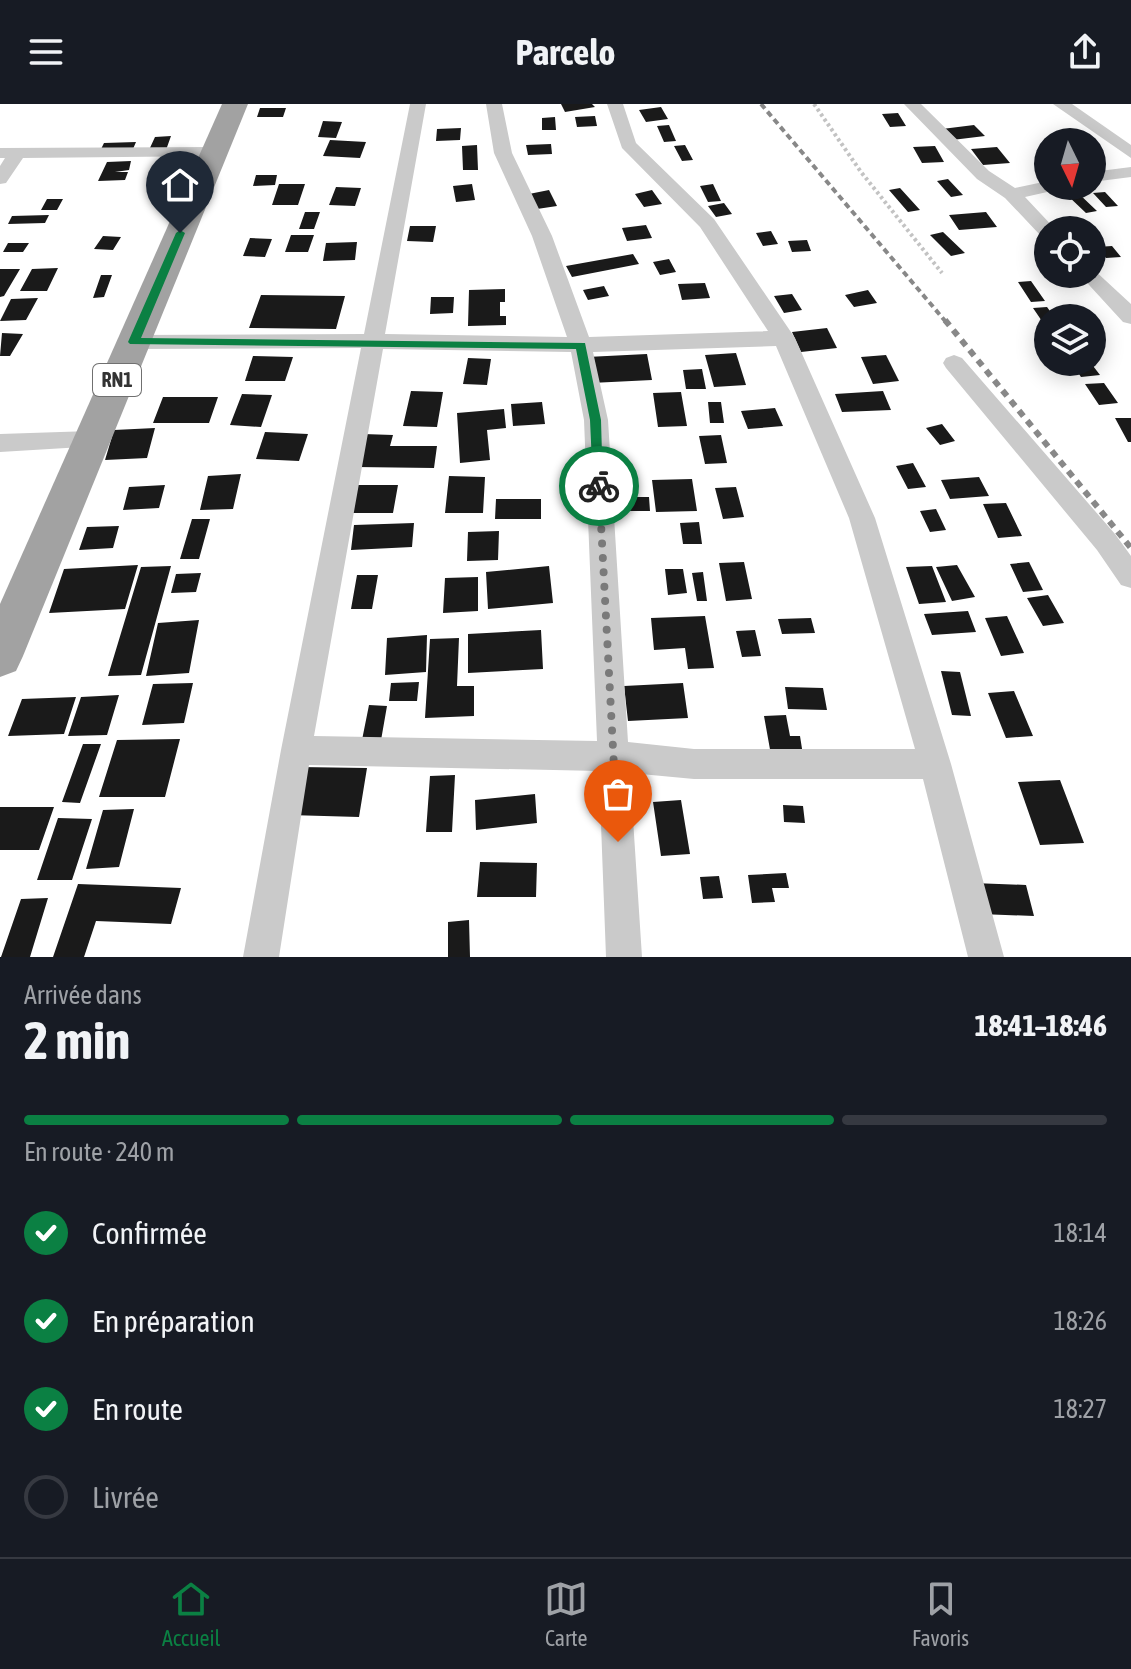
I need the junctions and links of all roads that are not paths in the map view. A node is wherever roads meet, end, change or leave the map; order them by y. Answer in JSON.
{"nodes":[{"id":1,"x":235,"y":104,"type":"edge"},
{"id":2,"x":418,"y":104,"type":"edge"},
{"id":3,"x":494,"y":104,"type":"edge"},
{"id":4,"x":615,"y":104,"type":"edge"},
{"id":5,"x":912,"y":104,"type":"edge"},
{"id":6,"x":1061,"y":104,"type":"edge"},
{"id":7,"x":215,"y":152,"type":"junction"},
{"id":8,"x":9,"y":153,"type":"edge"},
{"id":9,"x":1131,"y":153,"type":"edge"},
{"id":10,"x":1131,"y":172,"type":"edge"},
{"id":11,"x":1106,"y":175,"type":"edge"},
{"id":12,"x":0,"y":179,"type":"edge"},
{"id":13,"x":1034,"y":189,"type":"edge"},
{"id":14,"x":1012,"y":194,"type":"junction"},
{"id":15,"x":1034,"y":217,"type":"edge"},
{"id":16,"x":1103,"y":288,"type":"edge"},
{"id":17,"x":1131,"y":317,"type":"edge"},
{"id":18,"x":784,"y":338,"type":"junction"},
{"id":19,"x":374,"y":341,"type":"junction"},
{"id":20,"x":134,"y":342,"type":"junction"},
{"id":21,"x":581,"y":345,"type":"junction"},
{"id":22,"x":954,"y":363,"type":"dead end"},
{"id":23,"x":91,"y":440,"type":"junction"},
{"id":24,"x":0,"y":443,"type":"edge"},
{"id":25,"x":1131,"y":577,"type":"edge"},
{"id":26,"x":0,"y":656,"type":"edge"},
{"id":27,"x":296,"y":750,"type":"junction"},
{"id":28,"x":614,"y":756,"type":"junction"},
{"id":29,"x":935,"y":764,"type":"junction"},
{"id":30,"x":261,"y":957,"type":"edge"},
{"id":31,"x":624,"y":957,"type":"edge"},
{"id":32,"x":986,"y":957,"type":"edge"}],
"edges":[{"from":1,"to":7,"type":"highway","number":"RN1"},
{"from":2,"to":19,"type":"street"},
{"from":3,"to":21,"type":"street"},
{"from":4,"to":18,"type":"street"},
{"from":5,"to":14,"type":"street"},
{"from":6,"to":9,"type":"street"},
{"from":7,"to":8,"type":"street"},
{"from":7,"to":20,"type":"highway","number":"RN1"},
{"from":8,"to":12,"type":"street"},
{"from":10,"to":11,"type":"street"},
{"from":13,"to":14,"type":"street"},
{"from":14,"to":15,"type":"street"},
{"from":16,"to":17,"type":"street"},
{"from":18,"to":21,"type":"street"},
{"from":18,"to":29,"type":"street"},
{"from":19,"to":20,"type":"street"},
{"from":19,"to":21,"type":"street"},
{"from":19,"to":27,"type":"street"},
{"from":20,"to":23,"type":"highway","number":"RN1"},
{"from":21,"to":28,"type":"street"},
{"from":22,"to":25,"type":"street"},
{"from":23,"to":24,"type":"street"},
{"from":23,"to":26,"type":"highway","number":"RN1"},
{"from":27,"to":28,"type":"street"},
{"from":27,"to":30,"type":"street"},
{"from":28,"to":29,"type":"street"},
{"from":28,"to":31,"type":"street"},
{"from":29,"to":32,"type":"street"}]}
